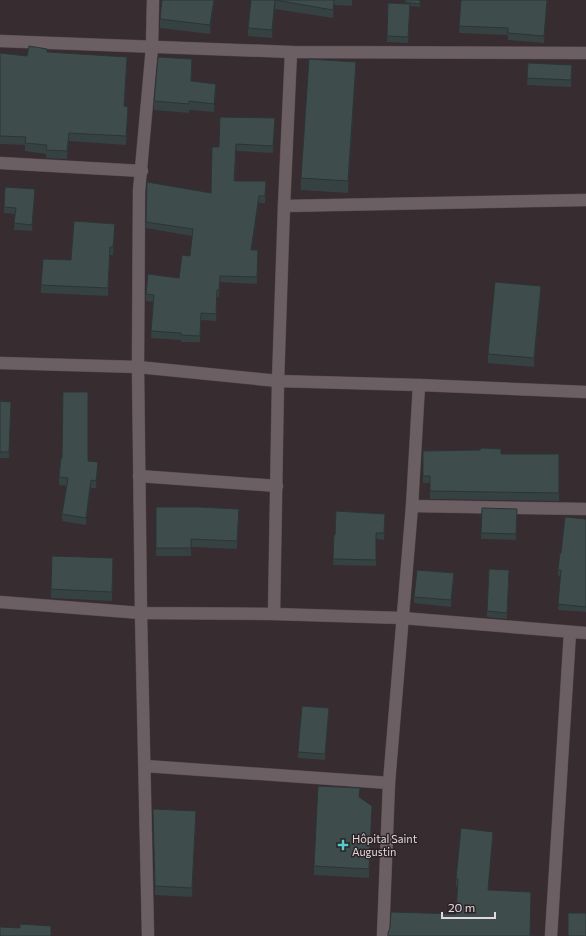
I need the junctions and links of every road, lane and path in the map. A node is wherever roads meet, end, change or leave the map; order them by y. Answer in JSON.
{"nodes":[{"id":1,"x":153,"y":0,"type":"edge"},
{"id":2,"x":0,"y":41,"type":"edge"},
{"id":3,"x":152,"y":47,"type":"junction"},
{"id":4,"x":291,"y":52,"type":"junction"},
{"id":5,"x":586,"y":53,"type":"edge"},
{"id":6,"x":0,"y":163,"type":"edge"},
{"id":7,"x":142,"y":171,"type":"junction"},
{"id":8,"x":586,"y":200,"type":"edge"},
{"id":9,"x":284,"y":206,"type":"junction"},
{"id":10,"x":0,"y":363,"type":"edge"},
{"id":11,"x":138,"y":367,"type":"junction"},
{"id":12,"x":278,"y":382,"type":"junction"},
{"id":13,"x":419,"y":385,"type":"junction"},
{"id":14,"x":586,"y":392,"type":"edge"},
{"id":15,"x":139,"y":476,"type":"junction"},
{"id":16,"x":277,"y":486,"type":"junction"},
{"id":17,"x":412,"y":506,"type":"junction"},
{"id":18,"x":586,"y":509,"type":"edge"},
{"id":19,"x":0,"y":602,"type":"edge"},
{"id":20,"x":140,"y":613,"type":"junction"},
{"id":21,"x":274,"y":614,"type":"junction"},
{"id":22,"x":402,"y":618,"type":"junction"},
{"id":23,"x":570,"y":632,"type":"junction"},
{"id":24,"x":586,"y":633,"type":"edge"},
{"id":25,"x":145,"y":766,"type":"junction"},
{"id":26,"x":389,"y":783,"type":"junction"},
{"id":27,"x":148,"y":936,"type":"edge"},
{"id":28,"x":383,"y":936,"type":"edge"},
{"id":29,"x":551,"y":936,"type":"edge"}],
"edges":[{"from":1,"to":3,"type":"street"},
{"from":2,"to":3,"type":"street"},
{"from":3,"to":4,"type":"street"},
{"from":3,"to":7,"type":"street"},
{"from":4,"to":5,"type":"street"},
{"from":4,"to":9,"type":"street"},
{"from":6,"to":7,"type":"street"},
{"from":7,"to":11,"type":"street"},
{"from":8,"to":9,"type":"street"},
{"from":9,"to":12,"type":"street"},
{"from":10,"to":11,"type":"street"},
{"from":11,"to":12,"type":"street"},
{"from":11,"to":15,"type":"street"},
{"from":12,"to":13,"type":"street"},
{"from":12,"to":16,"type":"street"},
{"from":13,"to":14,"type":"street"},
{"from":13,"to":17,"type":"street"},
{"from":15,"to":16,"type":"street"},
{"from":15,"to":20,"type":"street"},
{"from":16,"to":21,"type":"street"},
{"from":17,"to":18,"type":"street"},
{"from":17,"to":22,"type":"street"},
{"from":19,"to":20,"type":"street"},
{"from":20,"to":21,"type":"street"},
{"from":20,"to":25,"type":"street"},
{"from":21,"to":22,"type":"street"},
{"from":22,"to":23,"type":"street"},
{"from":22,"to":26,"type":"street"},
{"from":23,"to":24,"type":"street"},
{"from":23,"to":29,"type":"street"},
{"from":25,"to":26,"type":"street"},
{"from":25,"to":27,"type":"street"},
{"from":26,"to":28,"type":"street"}]}
